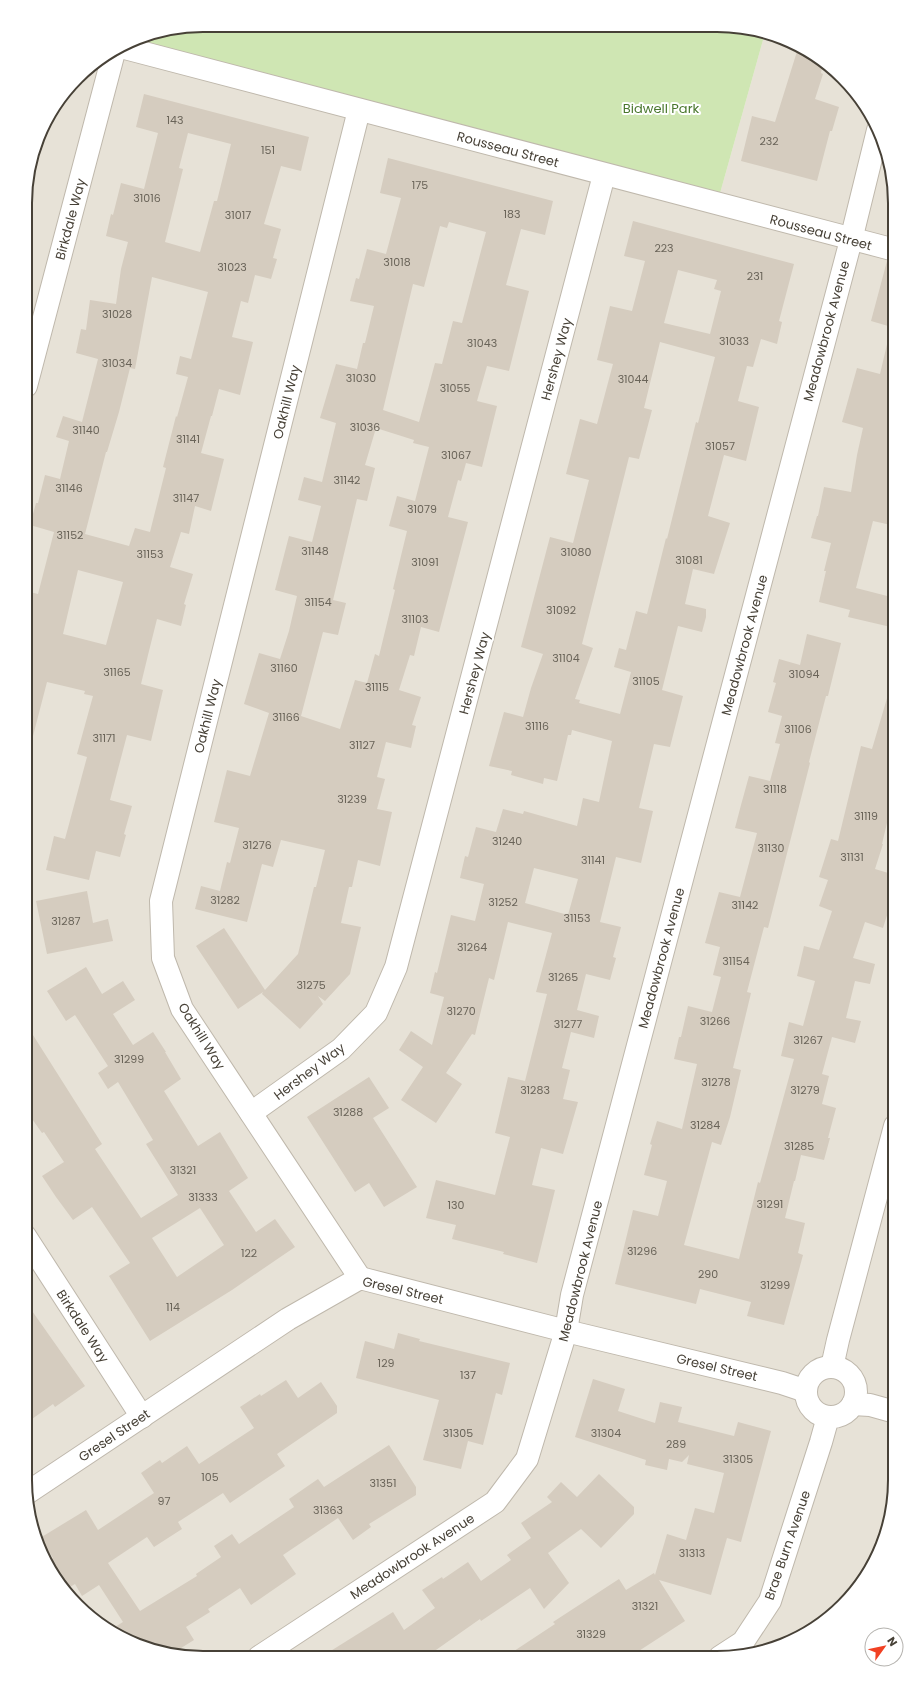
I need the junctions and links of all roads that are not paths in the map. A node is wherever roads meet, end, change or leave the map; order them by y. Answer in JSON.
{"nodes":[{"id":1,"x":129,"y":49,"type":"edge"},
{"id":2,"x":112,"y":58,"type":"edge"},
{"id":3,"x":359,"y":110,"type":"junction"},
{"id":4,"x":876,"y":140,"type":"edge"},
{"id":5,"x":604,"y":175,"type":"junction"},
{"id":6,"x":851,"y":240,"type":"junction"},
{"id":7,"x":888,"y":248,"type":"edge"},
{"id":8,"x":32,"y":363,"type":"edge"},
{"id":9,"x":251,"y":1113,"type":"junction"},
{"id":10,"x":888,"y":1152,"type":"edge"},
{"id":11,"x":32,"y":1247,"type":"edge"},
{"id":12,"x":360,"y":1278,"type":"junction"},
{"id":13,"x":566,"y":1331,"type":"junction"},
{"id":14,"x":832,"y":1367,"type":"junction"},
{"id":15,"x":806,"y":1391,"type":"junction"},
{"id":16,"x":853,"y":1404,"type":"junction"},
{"id":17,"x":888,"y":1410,"type":"edge"},
{"id":18,"x":142,"y":1417,"type":"junction"},
{"id":19,"x":828,"y":1417,"type":"junction"},
{"id":20,"x":32,"y":1490,"type":"edge"},
{"id":21,"x":268,"y":1651,"type":"edge"},
{"id":22,"x":730,"y":1651,"type":"edge"}],
"edges":[{"from":1,"to":3,"type":"street","name":"Rousseau Street"},
{"from":2,"to":8,"type":"street","name":"Birkdale Way"},
{"from":3,"to":5,"type":"street","name":"Rousseau Street"},
{"from":3,"to":9,"type":"street","name":"Oakhill Way"},
{"from":4,"to":6,"type":"street","name":"Meadowbrook Avenue"},
{"from":5,"to":6,"type":"street","name":"Rousseau Street"},
{"from":5,"to":9,"type":"street","name":"Hershey Way"},
{"from":6,"to":7,"type":"street","name":"Rousseau Street"},
{"from":6,"to":13,"type":"street","name":"Meadowbrook Avenue"},
{"from":9,"to":12,"type":"street","name":"Oakhill Way"},
{"from":10,"to":14,"type":"street"},
{"from":11,"to":18,"type":"street","name":"Birkdale Way"},
{"from":12,"to":13,"type":"street","name":"Gresel Street"},
{"from":12,"to":18,"type":"street","name":"Gresel Street"},
{"from":13,"to":15,"type":"street","name":"Gresel Street"},
{"from":13,"to":21,"type":"street","name":"Meadowbrook Avenue"},
{"from":14,"to":15,"type":"street"},
{"from":14,"to":16,"type":"street"},
{"from":15,"to":19,"type":"street"},
{"from":16,"to":17,"type":"street"},
{"from":16,"to":19,"type":"street"},
{"from":18,"to":20,"type":"street","name":"Gresel Street"},
{"from":19,"to":22,"type":"street","name":"Brae Burn Avenue"}]}
